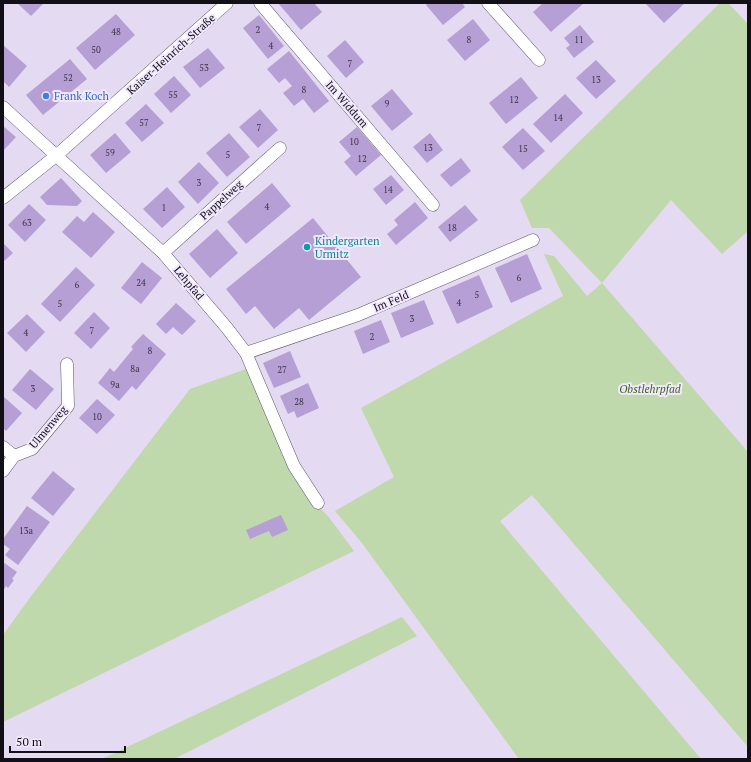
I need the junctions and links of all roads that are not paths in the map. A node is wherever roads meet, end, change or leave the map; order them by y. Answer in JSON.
{"nodes":[{"id":1,"x":228,"y":3,"type":"edge"},
{"id":2,"x":260,"y":3,"type":"edge"},
{"id":3,"x":488,"y":3,"type":"edge"},
{"id":4,"x":539,"y":60,"type":"dead end"},
{"id":5,"x":3,"y":107,"type":"edge"},
{"id":6,"x":280,"y":148,"type":"dead end"},
{"id":7,"x":57,"y":155,"type":"junction"},
{"id":8,"x":3,"y":198,"type":"edge"},
{"id":9,"x":433,"y":205,"type":"dead end"},
{"id":10,"x":533,"y":240,"type":"dead end"},
{"id":11,"x":163,"y":253,"type":"junction"},
{"id":12,"x":246,"y":353,"type":"junction"},
{"id":13,"x":67,"y":364,"type":"dead end"},
{"id":14,"x":3,"y":447,"type":"edge"},
{"id":15,"x":14,"y":456,"type":"junction"},
{"id":16,"x":3,"y":471,"type":"edge"},
{"id":17,"x":318,"y":503,"type":"dead end"}],
"edges":[{"from":1,"to":7,"type":"street","name":"Kaiser-Heinrich-Straße"},
{"from":2,"to":9,"type":"street","name":"Im Widdum"},
{"from":3,"to":4,"type":"street"},
{"from":5,"to":7,"type":"street","name":"Lehpfad"},
{"from":6,"to":11,"type":"street","name":"Pappelweg"},
{"from":7,"to":8,"type":"street","name":"Kaiser-Heinrich-Straße"},
{"from":7,"to":11,"type":"street","name":"Lehpfad"},
{"from":10,"to":12,"type":"street","name":"Im Feld"},
{"from":11,"to":12,"type":"street","name":"Lehpfad"},
{"from":12,"to":17,"type":"street","name":"Lehpfad"},
{"from":13,"to":15,"type":"street","name":"Ulmenweg"},
{"from":14,"to":15,"type":"street"},
{"from":15,"to":16,"type":"street"}]}
